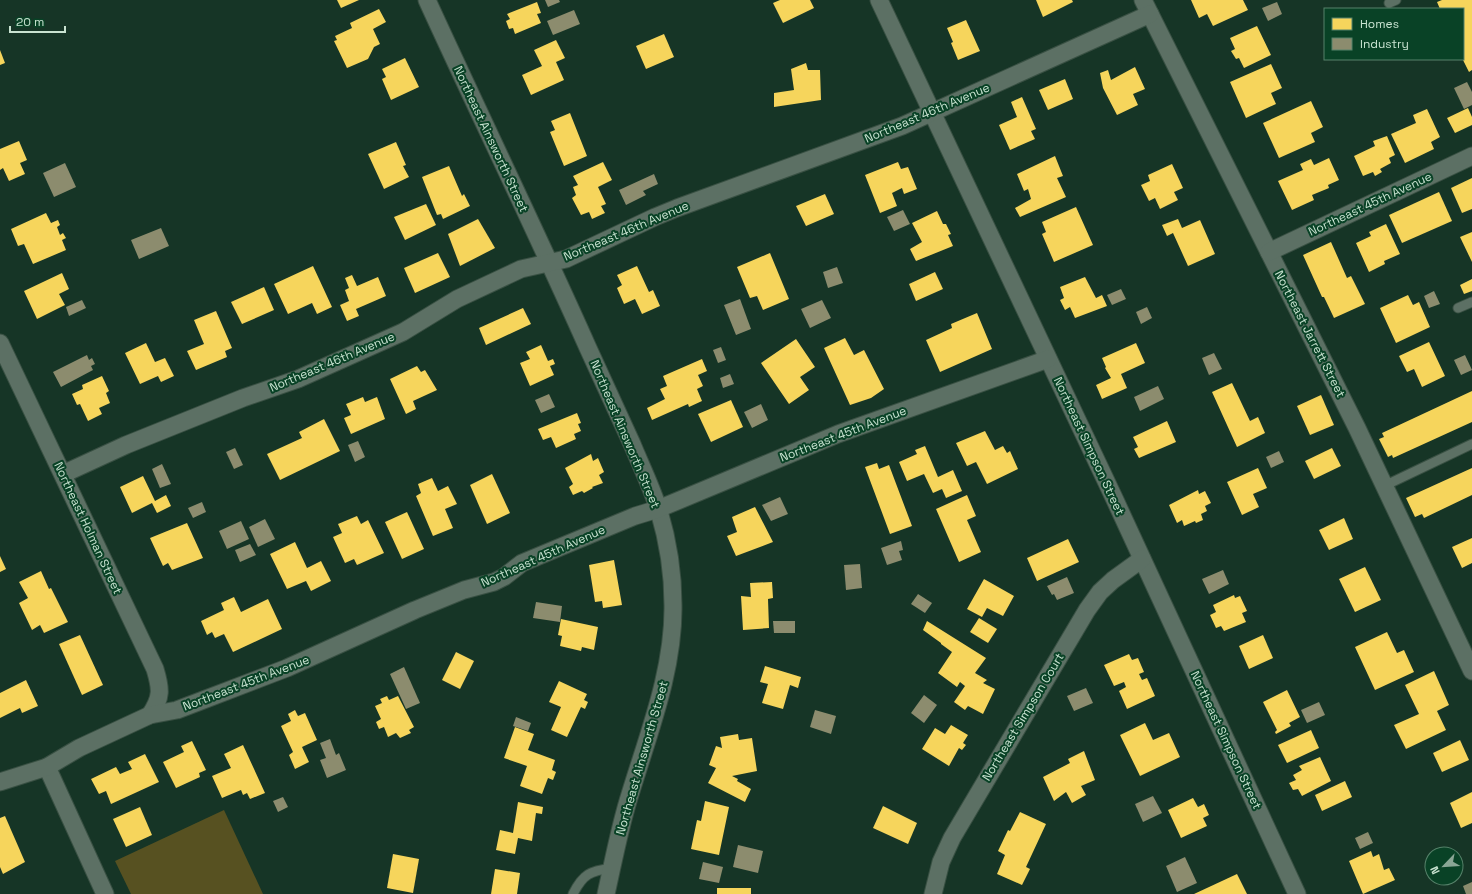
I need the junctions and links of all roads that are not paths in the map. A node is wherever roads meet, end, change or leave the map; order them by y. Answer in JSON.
{"nodes":[{"id":1,"x":427,"y":0,"type":"edge"},
{"id":2,"x":878,"y":0,"type":"edge"},
{"id":3,"x":1146,"y":7,"type":"edge"},
{"id":4,"x":932,"y":113,"type":"junction"},
{"id":5,"x":1472,"y":156,"type":"edge"},
{"id":6,"x":1269,"y":252,"type":"junction"},
{"id":7,"x":550,"y":262,"type":"junction"},
{"id":8,"x":1472,"y":302,"type":"edge"},
{"id":9,"x":1458,"y":308,"type":"dead end"},
{"id":10,"x":0,"y":343,"type":"edge"},
{"id":11,"x":1048,"y":359,"type":"junction"},
{"id":12,"x":1472,"y":444,"type":"edge"},
{"id":13,"x":63,"y":474,"type":"junction"},
{"id":14,"x":1384,"y":486,"type":"junction"},
{"id":15,"x":658,"y":509,"type":"junction"},
{"id":16,"x":1142,"y":559,"type":"junction"},
{"id":17,"x":1472,"y":671,"type":"edge"},
{"id":18,"x":150,"y":715,"type":"junction"},
{"id":19,"x":47,"y":767,"type":"junction"},
{"id":20,"x":0,"y":782,"type":"edge"},
{"id":21,"x":612,"y":868,"type":"junction"},
{"id":22,"x":105,"y":894,"type":"edge"},
{"id":23,"x":573,"y":894,"type":"edge"},
{"id":24,"x":606,"y":894,"type":"edge"},
{"id":25,"x":933,"y":894,"type":"edge"},
{"id":26,"x":1297,"y":894,"type":"edge"}],
"edges":[{"from":1,"to":7,"type":"street","name":"Northeast Ainsworth Street"},
{"from":2,"to":4,"type":"street","name":"Northeast Simpson Street"},
{"from":3,"to":4,"type":"street","name":"Northeast 46th Avenue"},
{"from":3,"to":6,"type":"street","name":"Northeast Jarrett Street"},
{"from":4,"to":7,"type":"street","name":"Northeast 46th Avenue"},
{"from":4,"to":11,"type":"street","name":"Northeast Simpson Street"},
{"from":5,"to":6,"type":"street","name":"Northeast 45th Avenue"},
{"from":6,"to":14,"type":"street","name":"Northeast Jarrett Street"},
{"from":7,"to":13,"type":"street","name":"Northeast 46th Avenue"},
{"from":7,"to":15,"type":"street","name":"Northeast Ainsworth Street"},
{"from":8,"to":9,"type":"lane"},
{"from":10,"to":13,"type":"street","name":"Northeast Holman Street"},
{"from":11,"to":15,"type":"street","name":"Northeast 45th Avenue"},
{"from":11,"to":16,"type":"street","name":"Northeast Simpson Street"},
{"from":12,"to":14,"type":"lane"},
{"from":13,"to":18,"type":"street","name":"Northeast Holman Street"},
{"from":14,"to":17,"type":"street","name":"Northeast Jarrett Street"},
{"from":15,"to":18,"type":"street","name":"Northeast 45th Avenue"},
{"from":15,"to":21,"type":"street","name":"Northeast Ainsworth Street"},
{"from":16,"to":25,"type":"street","name":"Northeast Simpson Court"},
{"from":16,"to":26,"type":"street","name":"Northeast Simpson Street"},
{"from":18,"to":19,"type":"street","name":"Northeast 45th Avenue"},
{"from":19,"to":20,"type":"street","name":"Northeast 45th Avenue"},
{"from":19,"to":22,"type":"street"},
{"from":21,"to":23,"type":"lane"},
{"from":21,"to":24,"type":"street","name":"Northeast Ainsworth Street"}]}
